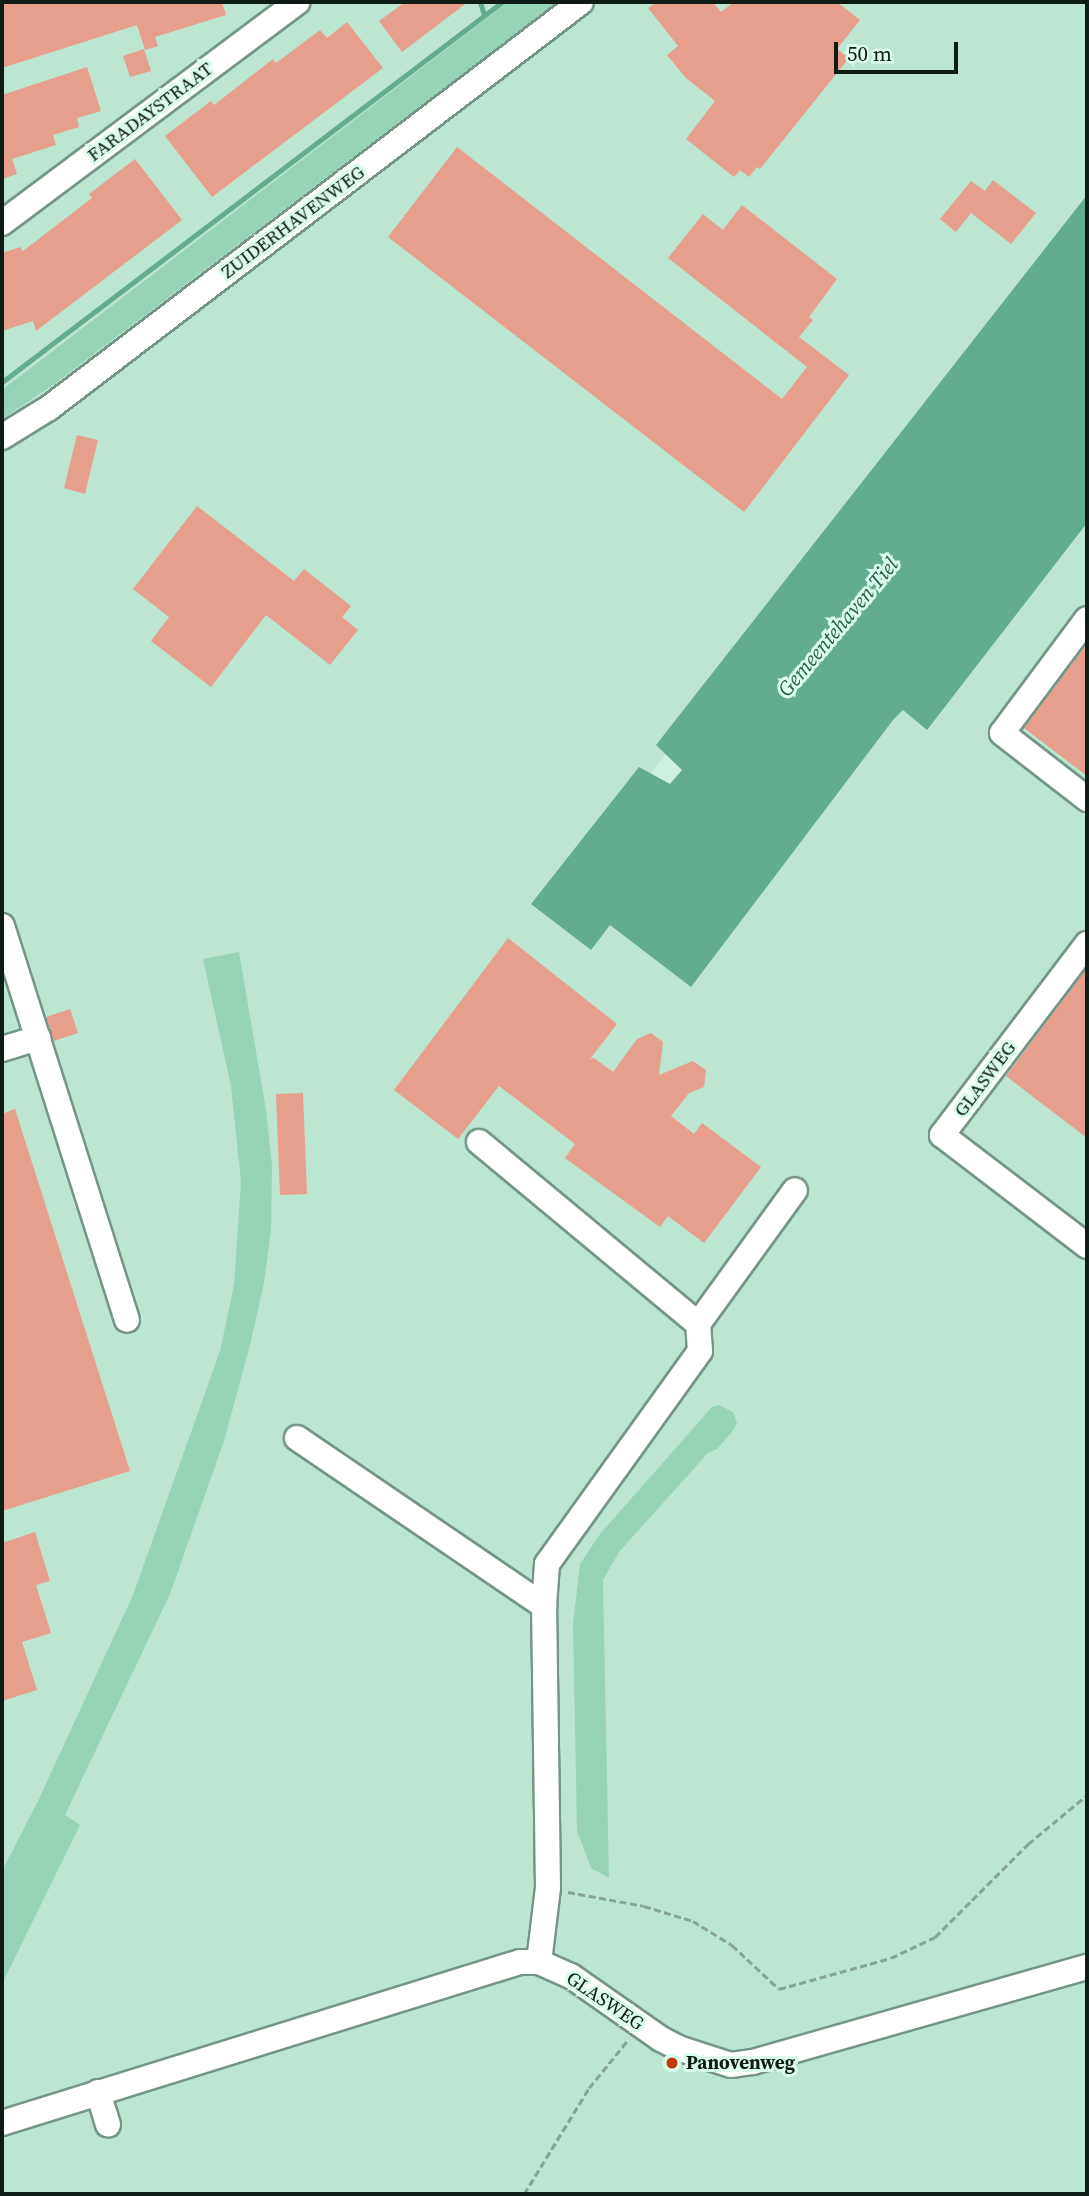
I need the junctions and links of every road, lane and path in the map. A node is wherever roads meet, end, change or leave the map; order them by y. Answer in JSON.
{"nodes":[{"id":1,"x":297,"y":2,"type":"edge"},
{"id":2,"x":581,"y":2,"type":"edge"},
{"id":3,"x":2,"y":223,"type":"edge"},
{"id":4,"x":2,"y":437,"type":"edge"},
{"id":5,"x":1087,"y":619,"type":"edge"},
{"id":6,"x":1087,"y":799,"type":"edge"},
{"id":7,"x":2,"y":926,"type":"edge"},
{"id":8,"x":1087,"y":944,"type":"edge"},
{"id":9,"x":37,"y":1038,"type":"junction"},
{"id":10,"x":2,"y":1049,"type":"edge"},
{"id":11,"x":479,"y":1142,"type":"dead end"},
{"id":12,"x":795,"y":1190,"type":"dead end"},
{"id":13,"x":1087,"y":1246,"type":"edge"},
{"id":14,"x":127,"y":1320,"type":"dead end"},
{"id":15,"x":698,"y":1324,"type":"junction"},
{"id":16,"x":297,"y":1438,"type":"dead end"},
{"id":17,"x":544,"y":1606,"type":"junction"},
{"id":18,"x":1087,"y":1795,"type":"edge"},
{"id":19,"x":548,"y":1888,"type":"junction"},
{"id":20,"x":539,"y":1962,"type":"junction"},
{"id":21,"x":1087,"y":1967,"type":"edge"},
{"id":22,"x":641,"y":2025,"type":"junction"},
{"id":23,"x":98,"y":2092,"type":"junction"},
{"id":24,"x":2,"y":2123,"type":"edge"},
{"id":25,"x":108,"y":2124,"type":"dead end"},
{"id":26,"x":524,"y":2194,"type":"edge"}],
"edges":[{"from":1,"to":3,"type":"street","name":"FARADAYSTRAAT"},
{"from":2,"to":4,"type":"street","name":"ZUIDERHAVENWEG"},
{"from":5,"to":6,"type":"street"},
{"from":7,"to":9,"type":"street"},
{"from":8,"to":13,"type":"street","name":"GLASWEG"},
{"from":9,"to":10,"type":"street"},
{"from":9,"to":14,"type":"street"},
{"from":11,"to":15,"type":"street"},
{"from":12,"to":15,"type":"street"},
{"from":15,"to":17,"type":"street"},
{"from":16,"to":17,"type":"street"},
{"from":17,"to":19,"type":"street"},
{"from":18,"to":19,"type":"path"},
{"from":19,"to":20,"type":"street"},
{"from":20,"to":22,"type":"street","name":"GLASWEG"},
{"from":20,"to":23,"type":"street"},
{"from":21,"to":22,"type":"street","name":"GLASWEG"},
{"from":22,"to":26,"type":"path"},
{"from":23,"to":24,"type":"street"},
{"from":23,"to":25,"type":"street"}]}
